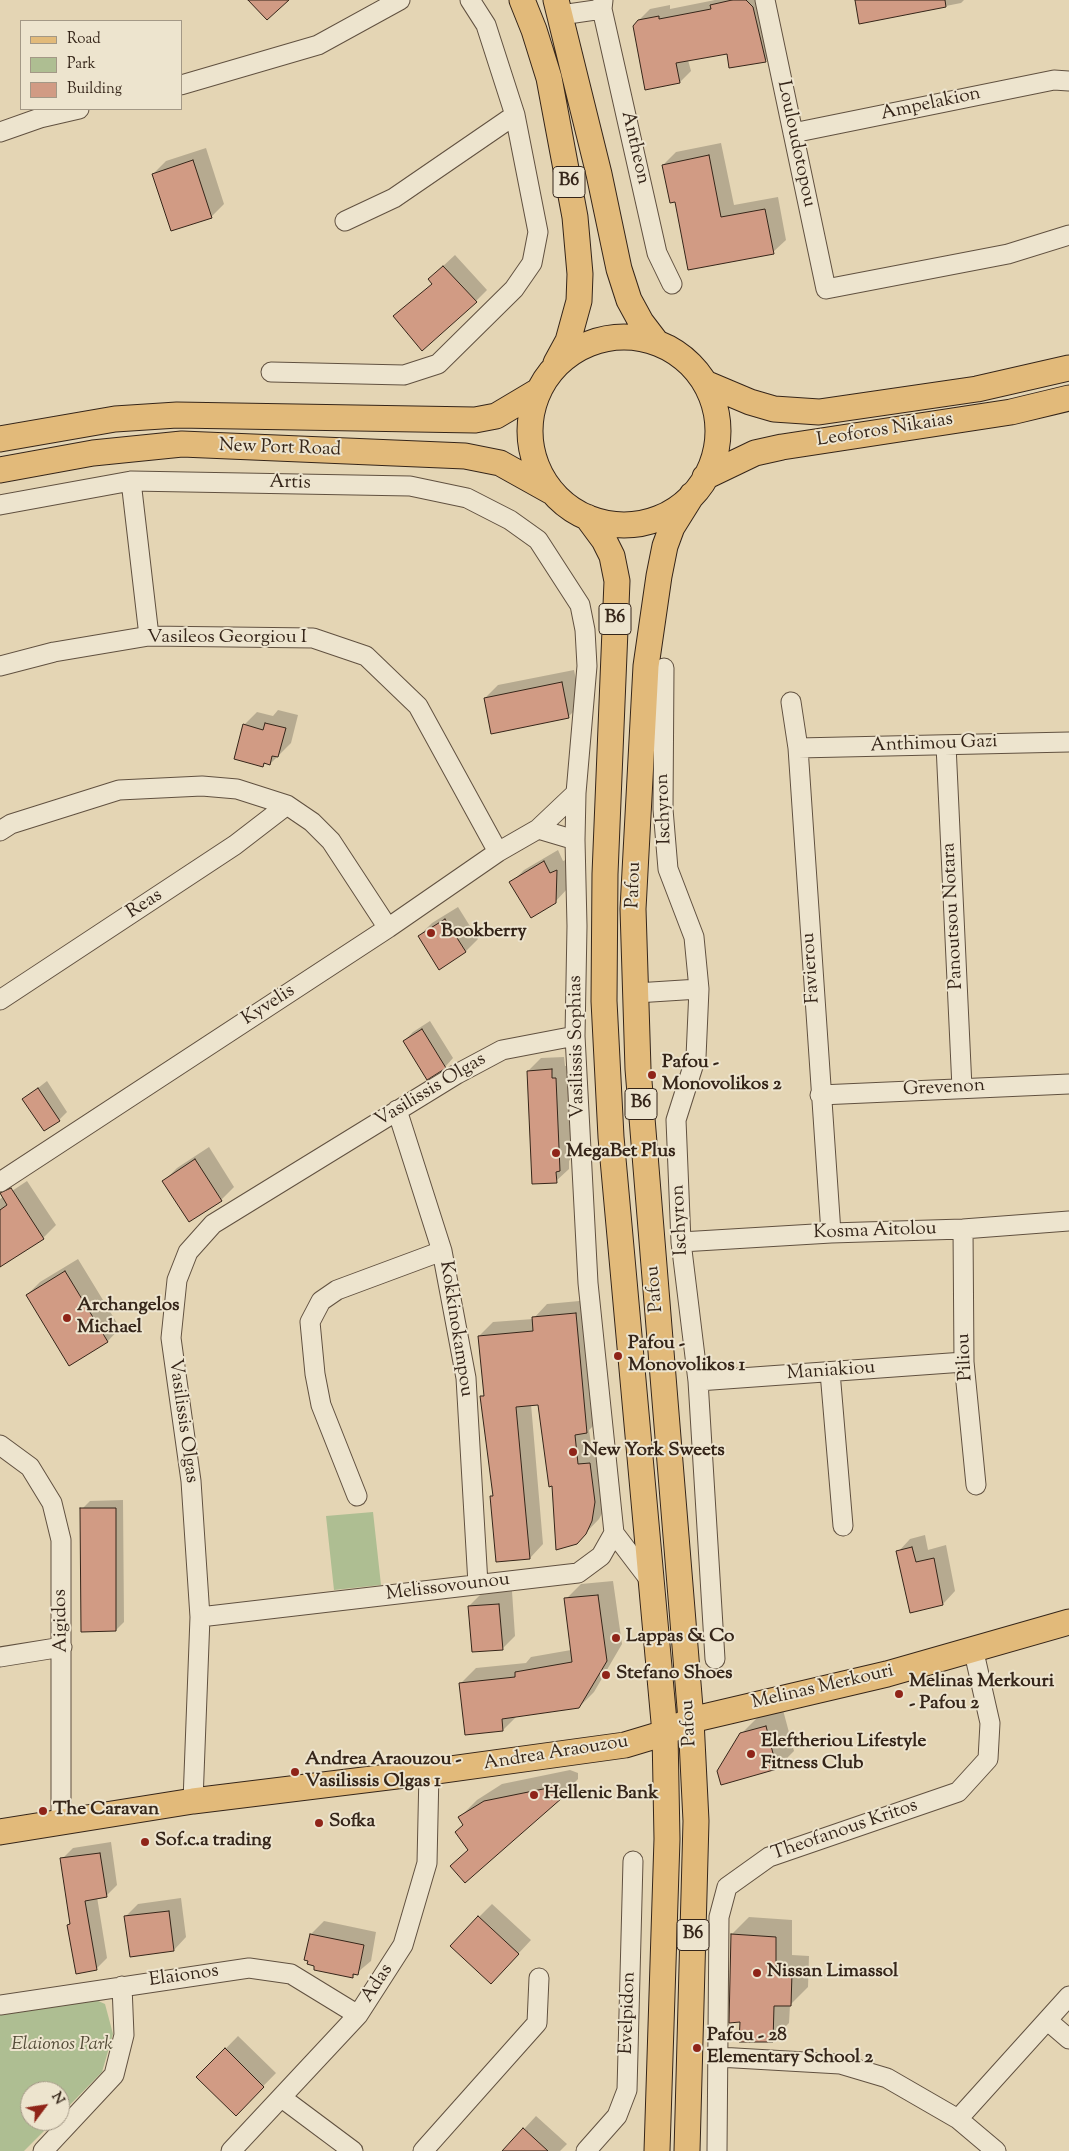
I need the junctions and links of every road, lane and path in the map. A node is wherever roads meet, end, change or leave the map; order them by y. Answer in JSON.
{"nodes":[{"id":1,"x":400,"y":0,"type":"edge"},
{"id":2,"x":470,"y":0,"type":"edge"},
{"id":3,"x":522,"y":0,"type":"edge"},
{"id":4,"x":765,"y":0,"type":"edge"},
{"id":5,"x":602,"y":4,"type":"edge"},
{"id":6,"x":558,"y":8,"type":"edge"},
{"id":7,"x":1069,"y":81,"type":"edge"},
{"id":8,"x":182,"y":85,"type":"edge"},
{"id":9,"x":75,"y":110,"type":"edge"},
{"id":10,"x":515,"y":114,"type":"junction"},
{"id":11,"x":0,"y":132,"type":"edge"},
{"id":12,"x":793,"y":133,"type":"junction"},
{"id":13,"x":345,"y":221,"type":"dead end"},
{"id":14,"x":1069,"y":234,"type":"edge"},
{"id":15,"x":672,"y":284,"type":"dead end"},
{"id":16,"x":657,"y":343,"type":"junction"},
{"id":17,"x":555,"y":366,"type":"junction"},
{"id":18,"x":1069,"y":368,"type":"edge"},
{"id":19,"x":271,"y":372,"type":"dead end"},
{"id":20,"x":705,"y":383,"type":"junction"},
{"id":21,"x":538,"y":391,"type":"junction"},
{"id":22,"x":1069,"y":398,"type":"edge"},
{"id":23,"x":0,"y":439,"type":"edge"},
{"id":24,"x":0,"y":470,"type":"edge"},
{"id":25,"x":131,"y":481,"type":"junction"},
{"id":26,"x":699,"y":486,"type":"junction"},
{"id":27,"x":554,"y":493,"type":"junction"},
{"id":28,"x":0,"y":505,"type":"edge"},
{"id":29,"x":587,"y":517,"type":"junction"},
{"id":30,"x":556,"y":566,"type":"joint"},
{"id":31,"x":149,"y":636,"type":"junction"},
{"id":32,"x":0,"y":666,"type":"edge"},
{"id":33,"x":664,"y":668,"type":"dead end"},
{"id":34,"x":791,"y":702,"type":"dead end"},
{"id":35,"x":610,"y":728,"type":"junction"},
{"id":36,"x":1069,"y":742,"type":"edge"},
{"id":37,"x":946,"y":744,"type":"junction"},
{"id":38,"x":798,"y":748,"type":"junction"},
{"id":39,"x":581,"y":752,"type":"junction"},
{"id":40,"x":576,"y":793,"type":"junction"},
{"id":41,"x":287,"y":805,"type":"junction"},
{"id":42,"x":538,"y":829,"type":"junction"},
{"id":43,"x":0,"y":831,"type":"edge"},
{"id":44,"x":575,"y":840,"type":"junction"},
{"id":45,"x":498,"y":852,"type":"junction"},
{"id":46,"x":388,"y":928,"type":"junction"},
{"id":47,"x":699,"y":989,"type":"junction"},
{"id":48,"x":636,"y":993,"type":"junction"},
{"id":49,"x":0,"y":1000,"type":"edge"},
{"id":50,"x":575,"y":1036,"type":"junction"},
{"id":51,"x":1069,"y":1084,"type":"edge"},
{"id":52,"x":962,"y":1088,"type":"junction"},
{"id":53,"x":820,"y":1095,"type":"junction"},
{"id":54,"x":397,"y":1110,"type":"junction"},
{"id":55,"x":0,"y":1182,"type":"edge"},
{"id":56,"x":1069,"y":1221,"type":"edge"},
{"id":57,"x":962,"y":1229,"type":"junction"},
{"id":58,"x":831,"y":1233,"type":"junction"},
{"id":59,"x":681,"y":1242,"type":"junction"},
{"id":60,"x":442,"y":1251,"type":"junction"},
{"id":61,"x":964,"y":1362,"type":"junction"},
{"id":62,"x":830,"y":1372,"type":"junction"},
{"id":63,"x":698,"y":1381,"type":"junction"},
{"id":64,"x":0,"y":1445,"type":"edge"},
{"id":65,"x":976,"y":1485,"type":"dead end"},
{"id":66,"x":357,"y":1496,"type":"dead end"},
{"id":67,"x":843,"y":1526,"type":"dead end"},
{"id":68,"x":614,"y":1533,"type":"junction"},
{"id":69,"x":652,"y":1583,"type":"junction"},
{"id":70,"x":478,"y":1584,"type":"junction"},
{"id":71,"x":200,"y":1617,"type":"junction"},
{"id":72,"x":1069,"y":1622,"type":"edge"},
{"id":73,"x":62,"y":1647,"type":"junction"},
{"id":74,"x":973,"y":1648,"type":"junction"},
{"id":75,"x":0,"y":1657,"type":"edge"},
{"id":76,"x":715,"y":1660,"type":"dead end"},
{"id":77,"x":691,"y":1720,"type":"junction"},
{"id":78,"x":665,"y":1733,"type":"junction"},
{"id":79,"x":429,"y":1772,"type":"junction"},
{"id":80,"x":192,"y":1801,"type":"junction"},
{"id":81,"x":61,"y":1820,"type":"junction"},
{"id":82,"x":0,"y":1832,"type":"edge"},
{"id":83,"x":633,"y":1861,"type":"dead end"},
{"id":84,"x":539,"y":1978,"type":"dead end"},
{"id":85,"x":122,"y":1986,"type":"junction"},
{"id":86,"x":1069,"y":1996,"type":"edge"},
{"id":87,"x":0,"y":2005,"type":"edge"},
{"id":88,"x":358,"y":2015,"type":"junction"},
{"id":89,"x":1048,"y":2021,"type":"junction"},
{"id":90,"x":1069,"y":2039,"type":"edge"},
{"id":91,"x":718,"y":2057,"type":"junction"},
{"id":92,"x":282,"y":2098,"type":"junction"},
{"id":93,"x":958,"y":2119,"type":"junction"},
{"id":94,"x":43,"y":2151,"type":"edge"},
{"id":95,"x":231,"y":2151,"type":"edge"},
{"id":96,"x":353,"y":2151,"type":"edge"},
{"id":97,"x":423,"y":2151,"type":"edge"},
{"id":98,"x":586,"y":2151,"type":"edge"},
{"id":99,"x":657,"y":2151,"type":"edge"},
{"id":100,"x":687,"y":2151,"type":"edge"},
{"id":101,"x":717,"y":2151,"type":"edge"},
{"id":102,"x":996,"y":2151,"type":"edge"}],
"edges":[{"from":1,"to":8,"type":"street"},
{"from":2,"to":10,"type":"street"},
{"from":3,"to":17,"type":"main road","number":"B6"},
{"from":4,"to":12,"type":"street","name":"Louloudotopou"},
{"from":5,"to":6,"type":"street"},
{"from":5,"to":15,"type":"street","name":"Antheon"},
{"from":6,"to":16,"type":"main road","number":"B6"},
{"from":7,"to":12,"type":"street","name":"Ampelakion"},
{"from":9,"to":11,"type":"street"},
{"from":10,"to":13,"type":"street"},
{"from":10,"to":19,"type":"street"},
{"from":12,"to":14,"type":"street","name":"Louloudotopou"},
{"from":16,"to":17,"type":"main road","number":"B6"},
{"from":16,"to":20,"type":"main road","number":"B6"},
{"from":17,"to":21,"type":"main road","number":"B6"},
{"from":18,"to":20,"type":"main road","name":"Leoforos Nikaias"},
{"from":20,"to":26,"type":"main road","number":"B6"},
{"from":21,"to":23,"type":"main road","name":"New Port Road"},
{"from":21,"to":27,"type":"main road","number":"B6"},
{"from":22,"to":26,"type":"main road","name":"Leoforos Nikaias"},
{"from":24,"to":27,"type":"main road","name":"New Port Road"},
{"from":25,"to":28,"type":"street","name":"Artis"},
{"from":25,"to":30,"type":"street","name":"Artis"},
{"from":25,"to":31,"type":"street"},
{"from":26,"to":29,"type":"main road","number":"B6"},
{"from":26,"to":48,"type":"main road","name":"Pafou","number":"B6"},
{"from":27,"to":29,"type":"main road","number":"B6"},
{"from":29,"to":35,"type":"main road","name":"Pafou","number":"B6"},
{"from":30,"to":39,"type":"street","name":"Vasilissis Sophias"},
{"from":31,"to":32,"type":"street","name":"Vasileos Georgiou I"},
{"from":31,"to":45,"type":"street","name":"Vasileos Georgiou I"},
{"from":33,"to":47,"type":"street","name":"Ischyron"},
{"from":34,"to":38,"type":"street","name":"Favierou"},
{"from":35,"to":39,"type":"street"},
{"from":35,"to":69,"type":"main road","name":"Pafou","number":"B6"},
{"from":36,"to":37,"type":"street","name":"Anthimou Gazi"},
{"from":37,"to":38,"type":"street","name":"Anthimou Gazi"},
{"from":37,"to":52,"type":"street","name":"Panoutsou Notara"},
{"from":38,"to":53,"type":"street","name":"Favierou"},
{"from":39,"to":40,"type":"street","name":"Vasilissis Sophias"},
{"from":40,"to":42,"type":"street","name":"Kyvelis"},
{"from":40,"to":44,"type":"street","name":"Vasilissis Sophias"},
{"from":41,"to":43,"type":"street"},
{"from":41,"to":46,"type":"street"},
{"from":41,"to":49,"type":"street","name":"Reas"},
{"from":42,"to":44,"type":"street"},
{"from":42,"to":45,"type":"street","name":"Kyvelis"},
{"from":44,"to":50,"type":"street","name":"Vasilissis Sophias"},
{"from":45,"to":46,"type":"street","name":"Kyvelis"},
{"from":46,"to":55,"type":"street","name":"Kyvelis"},
{"from":47,"to":48,"type":"street"},
{"from":47,"to":59,"type":"street","name":"Ischyron"},
{"from":48,"to":77,"type":"main road","name":"Pafou","number":"B6"},
{"from":50,"to":54,"type":"street","name":"Vasilissis Olgas"},
{"from":50,"to":68,"type":"street","name":"Vasilissis Sophias"},
{"from":51,"to":52,"type":"street","name":"Grevenon"},
{"from":52,"to":53,"type":"street","name":"Grevenon"},
{"from":53,"to":58,"type":"street","name":"Favierou"},
{"from":54,"to":60,"type":"street","name":"Kokkinokampou"},
{"from":54,"to":71,"type":"street","name":"Vasilissis Olgas"},
{"from":56,"to":57,"type":"street","name":"Kosma Aitolou"},
{"from":57,"to":58,"type":"street","name":"Kosma Aitolou"},
{"from":57,"to":61,"type":"street","name":"Piliou"},
{"from":58,"to":59,"type":"street","name":"Kosma Aitolou"},
{"from":59,"to":63,"type":"street","name":"Ischyron"},
{"from":60,"to":66,"type":"street"},
{"from":60,"to":70,"type":"street","name":"Kokkinokampou"},
{"from":61,"to":62,"type":"street","name":"Maniakiou"},
{"from":61,"to":65,"type":"street","name":"Piliou"},
{"from":62,"to":63,"type":"street","name":"Maniakiou"},
{"from":62,"to":67,"type":"street"},
{"from":63,"to":76,"type":"street","name":"Ischyron"},
{"from":64,"to":73,"type":"street","name":"Aigidos"},
{"from":68,"to":69,"type":"street"},
{"from":68,"to":70,"type":"street","name":"Melissovounou"},
{"from":69,"to":78,"type":"main road","name":"Pafou","number":"B6"},
{"from":70,"to":71,"type":"street","name":"Melissovounou"},
{"from":71,"to":80,"type":"street","name":"Vasilissis Olgas"},
{"from":72,"to":74,"type":"main road","name":"Melinas Merkouri"},
{"from":73,"to":75,"type":"street"},
{"from":73,"to":81,"type":"street","name":"Aigidos"},
{"from":74,"to":77,"type":"main road","name":"Melinas Merkouri"},
{"from":74,"to":91,"type":"street","name":"Theofanous Kritos"},
{"from":77,"to":78,"type":"main road","name":"Melinas Merkouri"},
{"from":77,"to":100,"type":"main road","name":"Pafou","number":"B6"},
{"from":78,"to":79,"type":"main road","name":"Andrea Araouzou"},
{"from":78,"to":99,"type":"main road","name":"Pafou","number":"B6"},
{"from":79,"to":80,"type":"main road","name":"Andrea Araouzou"},
{"from":79,"to":88,"type":"street","name":"Adas"},
{"from":80,"to":81,"type":"main road","name":"Andrea Araouzou"},
{"from":81,"to":82,"type":"main road","name":"Andrea Araouzou"},
{"from":83,"to":98,"type":"street","name":"Evelpidon"},
{"from":84,"to":97,"type":"street"},
{"from":85,"to":87,"type":"street","name":"Elaionos"},
{"from":85,"to":88,"type":"street","name":"Elaionos"},
{"from":85,"to":94,"type":"street"},
{"from":86,"to":89,"type":"street"},
{"from":88,"to":92,"type":"street","name":"Adas"},
{"from":89,"to":90,"type":"street"},
{"from":89,"to":93,"type":"street"},
{"from":91,"to":93,"type":"street"},
{"from":91,"to":101,"type":"street","name":"Theofanous Kritos"},
{"from":92,"to":95,"type":"street","name":"Adas"},
{"from":92,"to":96,"type":"street"},
{"from":93,"to":102,"type":"street"}]}
